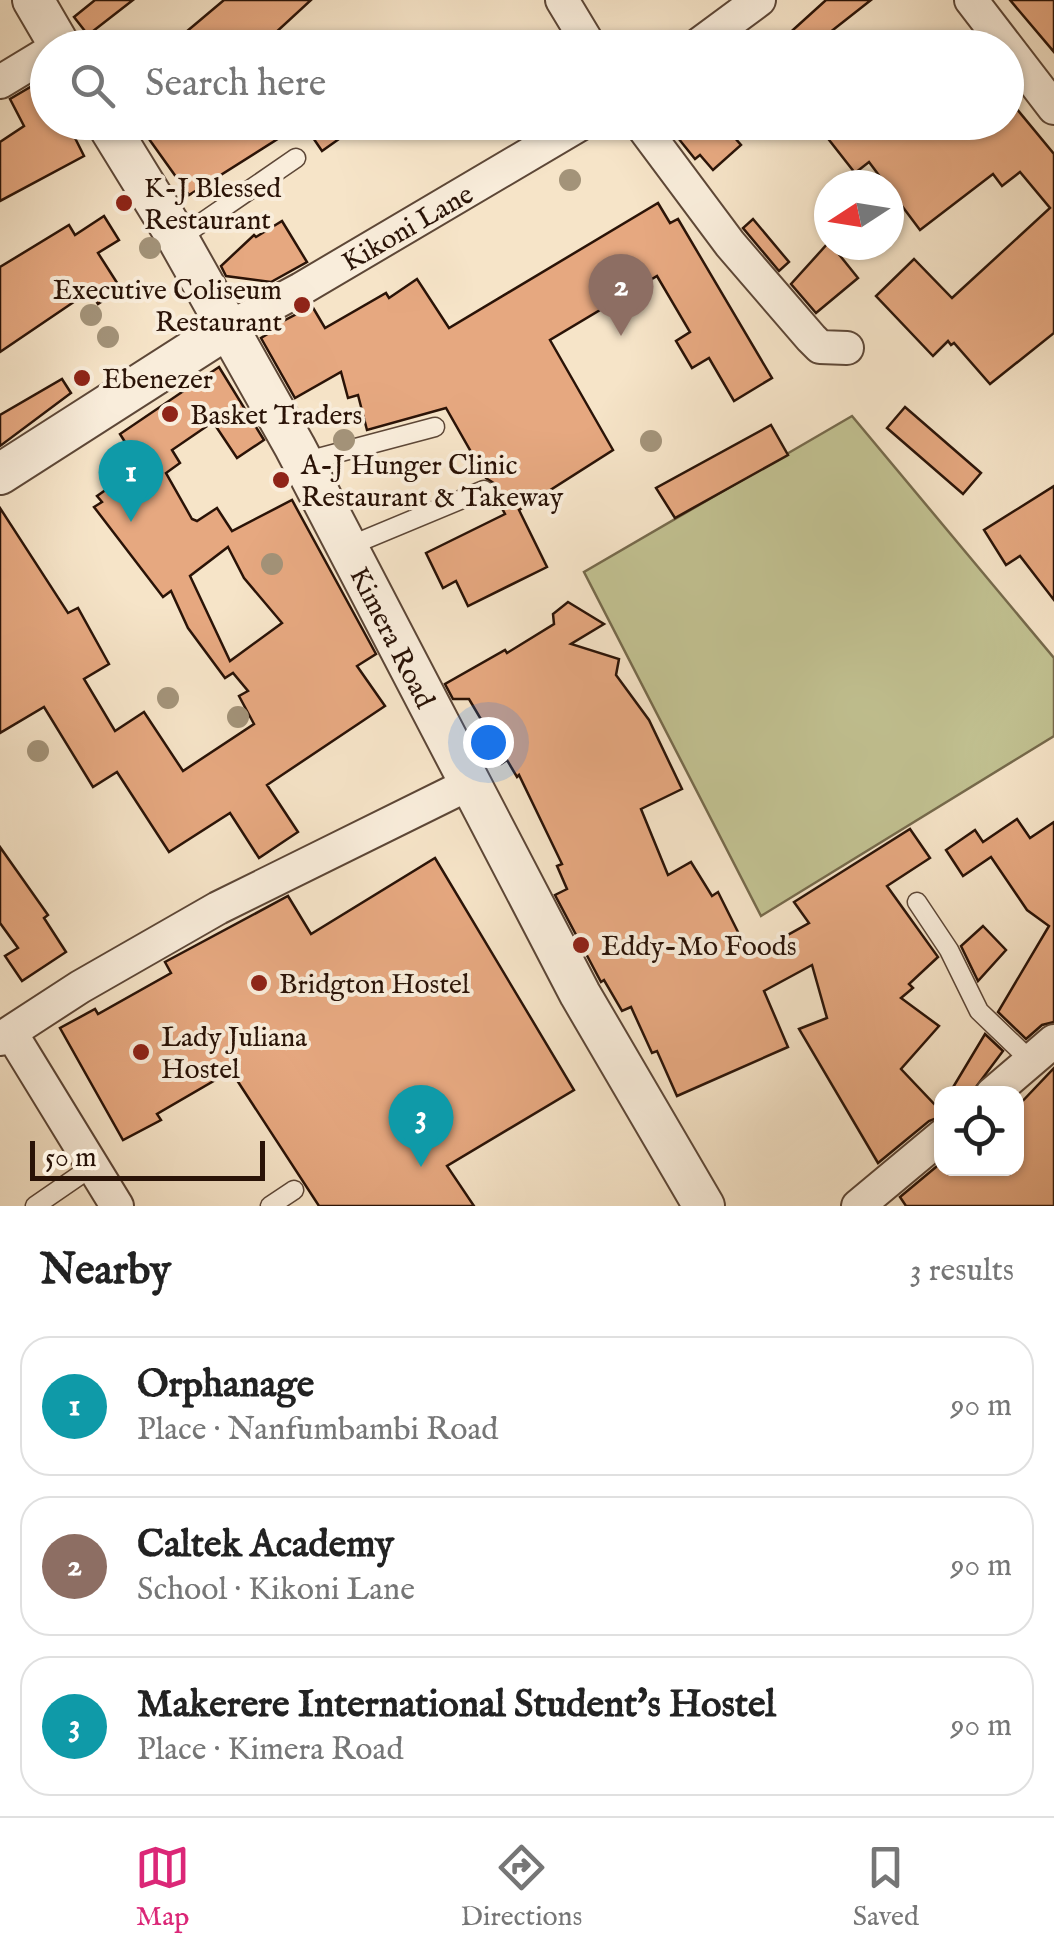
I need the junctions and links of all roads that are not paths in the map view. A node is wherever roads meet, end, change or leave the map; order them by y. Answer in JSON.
{"nodes":[{"id":1,"x":33,"y":0,"type":"edge"},
{"id":2,"x":562,"y":0,"type":"edge"},
{"id":3,"x":759,"y":0,"type":"edge"},
{"id":4,"x":972,"y":0,"type":"edge"},
{"id":5,"x":47,"y":30,"type":"edge"},
{"id":6,"x":580,"y":30,"type":"edge"},
{"id":7,"x":718,"y":30,"type":"edge"},
{"id":8,"x":995,"y":30,"type":"edge"},
{"id":9,"x":30,"y":64,"type":"edge"},
{"id":10,"x":1024,"y":68,"type":"edge"},
{"id":11,"x":0,"y":82,"type":"edge"},
{"id":12,"x":1054,"y":108,"type":"edge"},
{"id":13,"x":117,"y":140,"type":"edge"},
{"id":14,"x":554,"y":140,"type":"edge"},
{"id":15,"x":652,"y":140,"type":"edge"},
{"id":16,"x":296,"y":158,"type":"dead end"},
{"id":17,"x":178,"y":239,"type":"junction"},
{"id":18,"x":228,"y":328,"type":"junction"},
{"id":19,"x":847,"y":348,"type":"dead end"},
{"id":20,"x":435,"y":427,"type":"dead end"},
{"id":21,"x":303,"y":462,"type":"junction"},
{"id":22,"x":0,"y":474,"type":"edge"},
{"id":23,"x":484,"y":490,"type":"dead end"},
{"id":24,"x":347,"y":547,"type":"junction"},
{"id":25,"x":469,"y":784,"type":"junction"},
{"id":26,"x":916,"y":902,"type":"dead end"},
{"id":27,"x":6,"y":1036,"type":"edge"},
{"id":28,"x":1042,"y":1050,"type":"edge"},
{"id":29,"x":1001,"y":1086,"type":"edge"},
{"id":30,"x":934,"y":1143,"type":"edge"},
{"id":31,"x":94,"y":1166,"type":"junction"},
{"id":32,"x":294,"y":1190,"type":"dead end"},
{"id":33,"x":35,"y":1206,"type":"edge"},
{"id":34,"x":117,"y":1206,"type":"edge"},
{"id":35,"x":270,"y":1206,"type":"edge"},
{"id":36,"x":704,"y":1206,"type":"edge"},
{"id":37,"x":858,"y":1206,"type":"edge"}],
"edges":[{"from":1,"to":5,"type":"street"},
{"from":2,"to":6,"type":"street"},
{"from":3,"to":7,"type":"street"},
{"from":4,"to":8,"type":"street"},
{"from":9,"to":11,"type":"street"},
{"from":10,"to":12,"type":"street"},
{"from":13,"to":17,"type":"street","name":"Kimera Road"},
{"from":14,"to":18,"type":"street","name":"Kikoni Lane"},
{"from":15,"to":19,"type":"street"},
{"from":16,"to":17,"type":"lane"},
{"from":17,"to":18,"type":"street","name":"Kimera Road"},
{"from":18,"to":21,"type":"street","name":"Kimera Road"},
{"from":18,"to":22,"type":"street"},
{"from":20,"to":21,"type":"lane"},
{"from":21,"to":24,"type":"street","name":"Kimera Road"},
{"from":23,"to":24,"type":"lane"},
{"from":24,"to":25,"type":"street","name":"Kimera Road"},
{"from":25,"to":27,"type":"street"},
{"from":25,"to":36,"type":"street","name":"Kimera Road"},
{"from":26,"to":28,"type":"lane"},
{"from":27,"to":31,"type":"street"},
{"from":28,"to":29,"type":"street"},
{"from":30,"to":37,"type":"street"},
{"from":31,"to":33,"type":"lane"},
{"from":31,"to":34,"type":"street"},
{"from":32,"to":35,"type":"lane"}]}
